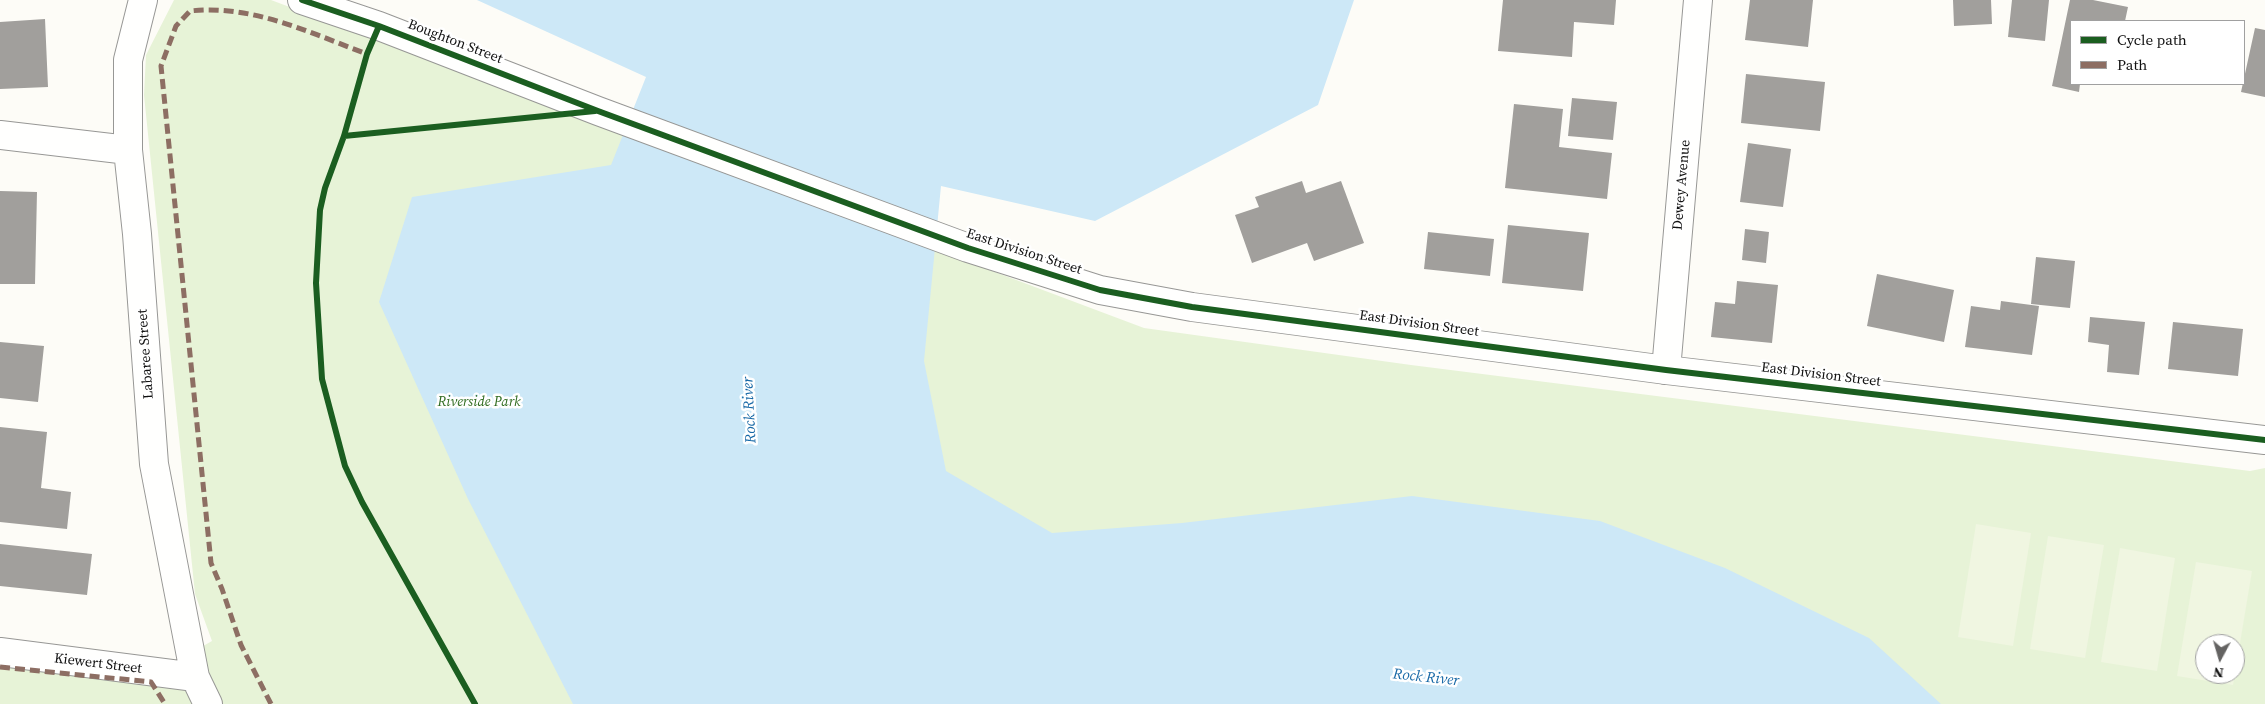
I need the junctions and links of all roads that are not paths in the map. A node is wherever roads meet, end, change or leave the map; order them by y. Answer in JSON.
{"nodes":[{"id":1,"x":143,"y":0,"type":"edge"},
{"id":2,"x":302,"y":0,"type":"edge"},
{"id":3,"x":1698,"y":0,"type":"edge"},
{"id":4,"x":598,"y":111,"type":"joint"},
{"id":5,"x":0,"y":135,"type":"edge"},
{"id":6,"x":128,"y":150,"type":"junction"},
{"id":7,"x":1666,"y":370,"type":"junction"},
{"id":8,"x":2265,"y":440,"type":"edge"},
{"id":9,"x":0,"y":652,"type":"edge"},
{"id":10,"x":195,"y":676,"type":"junction"},
{"id":11,"x":208,"y":704,"type":"edge"}],
"edges":[{"from":1,"to":6,"type":"street","name":"Labaree Street"},
{"from":2,"to":4,"type":"street","name":"Boughton Street"},
{"from":3,"to":7,"type":"street","name":"Dewey Avenue"},
{"from":4,"to":7,"type":"street","name":"East Division Street"},
{"from":5,"to":6,"type":"street"},
{"from":6,"to":10,"type":"street","name":"Labaree Street"},
{"from":7,"to":8,"type":"street","name":"East Division Street"},
{"from":9,"to":10,"type":"street","name":"Kiewert Street"},
{"from":10,"to":11,"type":"street","name":"Labaree Street"}]}
